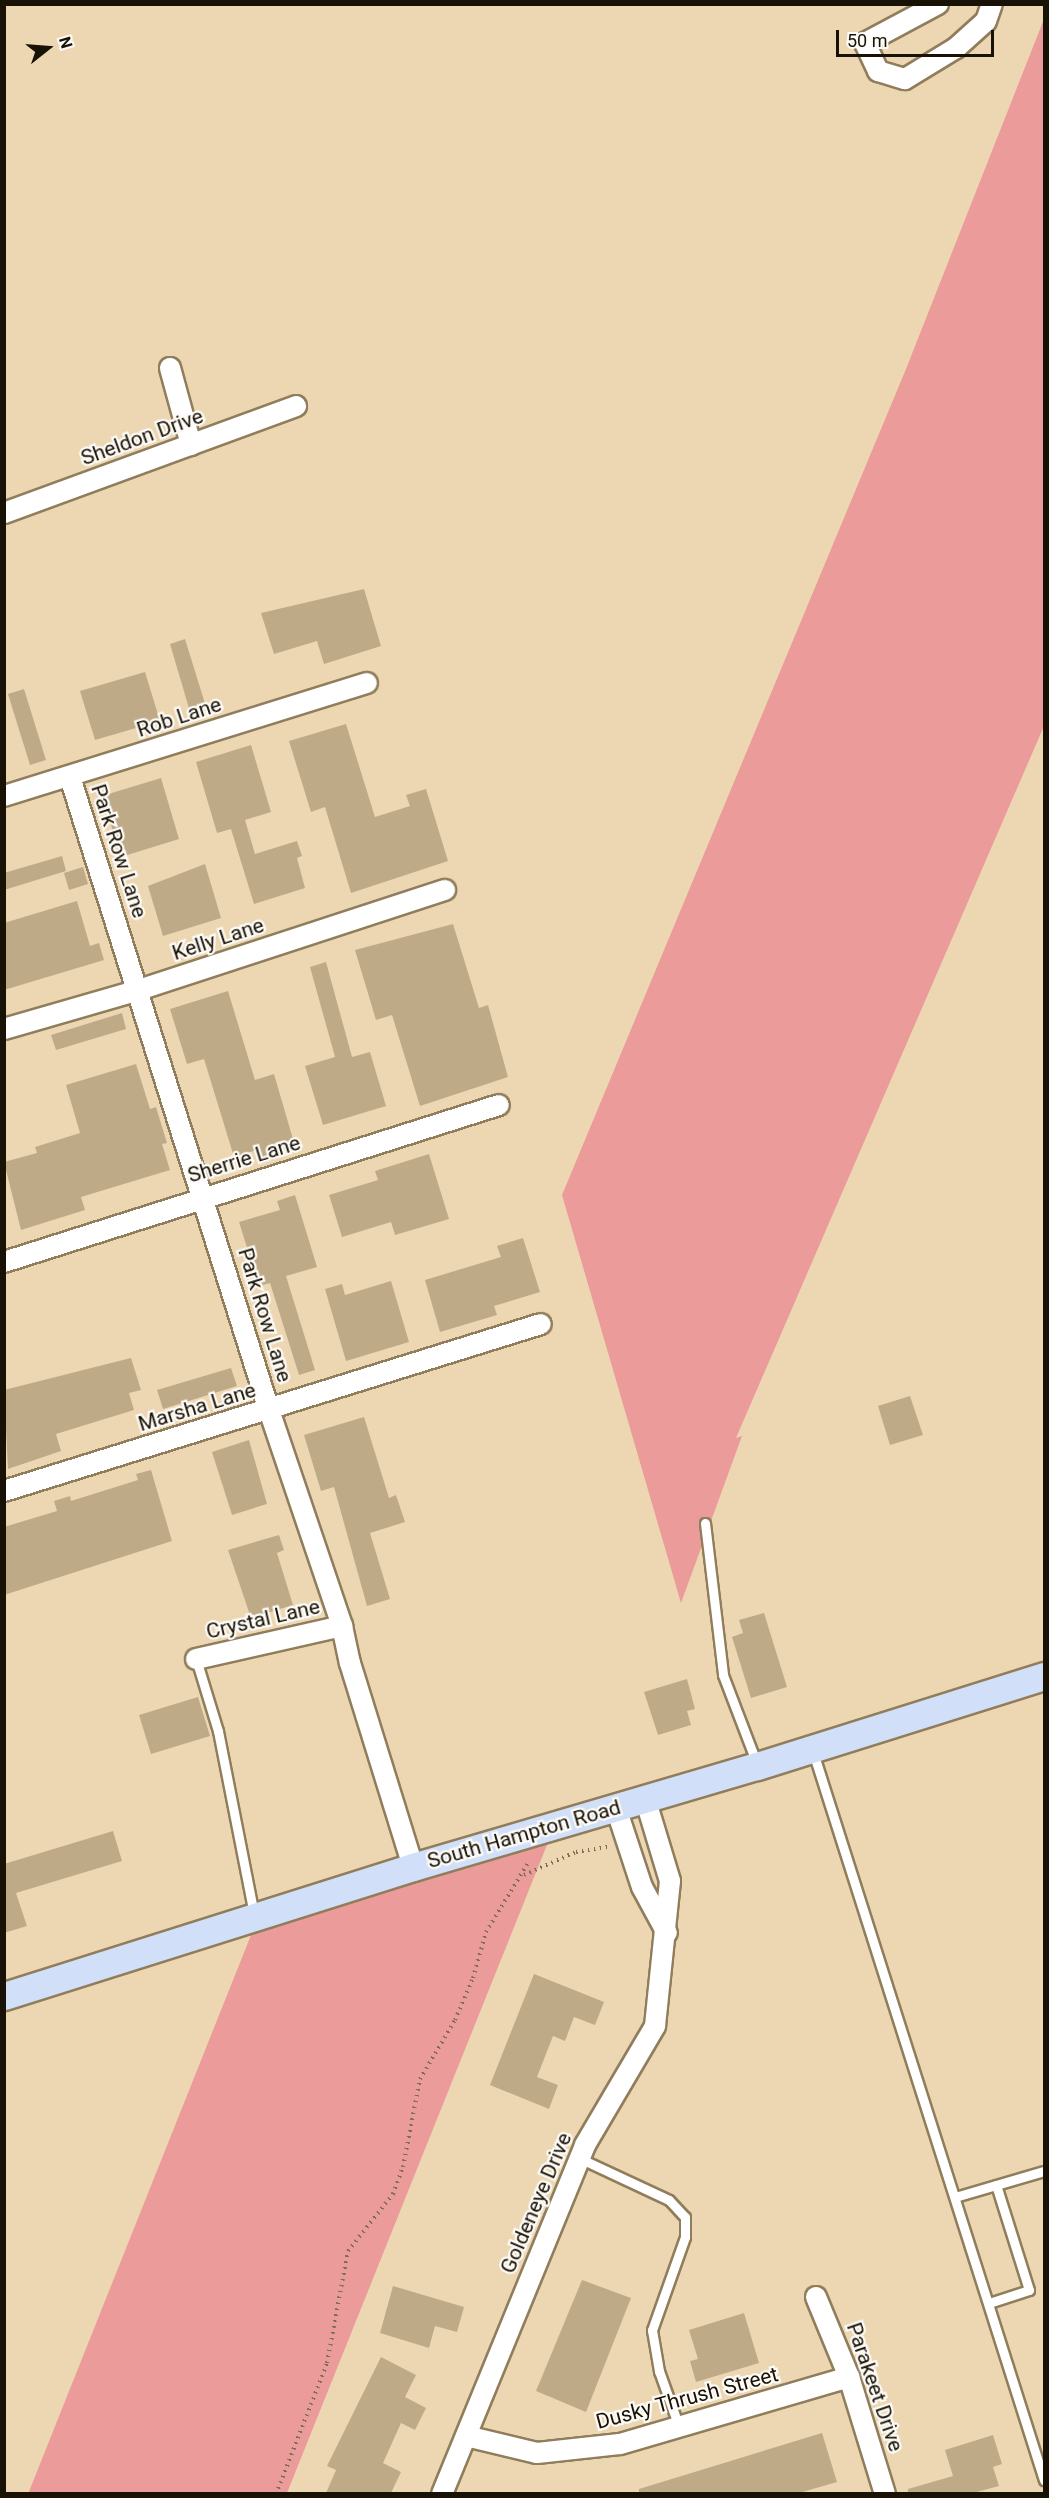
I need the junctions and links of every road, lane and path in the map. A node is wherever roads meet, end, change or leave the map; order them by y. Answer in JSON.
{"nodes":[{"id":1,"x":938,"y":4,"type":"edge"},
{"id":2,"x":992,"y":4,"type":"edge"},
{"id":3,"x":170,"y":368,"type":"dead end"},
{"id":4,"x":296,"y":406,"type":"dead end"},
{"id":5,"x":191,"y":445,"type":"junction"},
{"id":6,"x":4,"y":513,"type":"edge"},
{"id":7,"x":367,"y":683,"type":"dead end"},
{"id":8,"x":70,"y":777,"type":"junction"},
{"id":9,"x":4,"y":796,"type":"edge"},
{"id":10,"x":445,"y":890,"type":"dead end"},
{"id":11,"x":139,"y":990,"type":"junction"},
{"id":12,"x":4,"y":1029,"type":"edge"},
{"id":13,"x":499,"y":1105,"type":"dead end"},
{"id":14,"x":204,"y":1196,"type":"junction"},
{"id":15,"x":4,"y":1262,"type":"edge"},
{"id":16,"x":541,"y":1324,"type":"dead end"},
{"id":17,"x":268,"y":1410,"type":"junction"},
{"id":18,"x":4,"y":1491,"type":"edge"},
{"id":19,"x":705,"y":1523,"type":"dead end"},
{"id":20,"x":342,"y":1626,"type":"junction"},
{"id":21,"x":196,"y":1659,"type":"joint"},
{"id":22,"x":1044,"y":1676,"type":"edge"},
{"id":23,"x":811,"y":1747,"type":"junction"},
{"id":24,"x":757,"y":1766,"type":"junction"},
{"id":25,"x":645,"y":1798,"type":"junction"},
{"id":26,"x":616,"y":1808,"type":"junction"},
{"id":27,"x":627,"y":1842,"type":"junction"},
{"id":28,"x":528,"y":1863,"type":"dead end"},
{"id":29,"x":412,"y":1867,"type":"junction"},
{"id":30,"x":523,"y":1875,"type":"junction"},
{"id":31,"x":254,"y":1917,"type":"junction"},
{"id":32,"x":667,"y":1933,"type":"junction"},
{"id":33,"x":4,"y":1996,"type":"edge"},
{"id":34,"x":579,"y":2158,"type":"junction"},
{"id":35,"x":1044,"y":2171,"type":"edge"},
{"id":36,"x":996,"y":2185,"type":"junction"},
{"id":37,"x":955,"y":2197,"type":"junction"},
{"id":38,"x":816,"y":2297,"type":"dead end"},
{"id":39,"x":989,"y":2303,"type":"junction"},
{"id":40,"x":849,"y":2377,"type":"junction"},
{"id":41,"x":679,"y":2427,"type":"junction"},
{"id":42,"x":466,"y":2436,"type":"junction"},
{"id":43,"x":1044,"y":2480,"type":"edge"},
{"id":44,"x":276,"y":2493,"type":"edge"},
{"id":45,"x":442,"y":2493,"type":"edge"},
{"id":46,"x":885,"y":2493,"type":"edge"}],
"edges":[{"from":1,"to":2,"type":"street"},
{"from":3,"to":5,"type":"street"},
{"from":4,"to":5,"type":"street","name":"Sheldon Drive"},
{"from":5,"to":6,"type":"street","name":"Sheldon Drive"},
{"from":7,"to":8,"type":"street","name":"Rob Lane"},
{"from":8,"to":9,"type":"street","name":"Rob Lane"},
{"from":8,"to":11,"type":"street","name":"Park Row Lane"},
{"from":10,"to":11,"type":"street","name":"Kelly Lane"},
{"from":11,"to":12,"type":"street","name":"Kelly Lane"},
{"from":11,"to":14,"type":"street","name":"Park Row Lane"},
{"from":13,"to":14,"type":"street","name":"Sherrie Lane"},
{"from":14,"to":15,"type":"street","name":"Sherrie Lane"},
{"from":14,"to":17,"type":"street","name":"Park Row Lane"},
{"from":16,"to":17,"type":"street","name":"Marsha Lane"},
{"from":17,"to":18,"type":"street","name":"Marsha Lane"},
{"from":17,"to":20,"type":"street","name":"Park Row Lane"},
{"from":19,"to":24,"type":"lane"},
{"from":20,"to":21,"type":"street","name":"Crystal Lane"},
{"from":20,"to":29,"type":"street","name":"Park Row Lane"},
{"from":21,"to":31,"type":"lane"},
{"from":22,"to":23,"type":"main road","name":"South Hampton Road"},
{"from":23,"to":24,"type":"main road","name":"South Hampton Road"},
{"from":23,"to":37,"type":"lane"},
{"from":24,"to":25,"type":"main road","name":"South Hampton Road"},
{"from":25,"to":26,"type":"main road","name":"South Hampton Road"},
{"from":25,"to":32,"type":"street","name":"Goldeneye Drive"},
{"from":26,"to":27,"type":"street"},
{"from":26,"to":29,"type":"main road","name":"South Hampton Road"},
{"from":27,"to":30,"type":"path"},
{"from":27,"to":32,"type":"street"},
{"from":28,"to":30,"type":"path"},
{"from":29,"to":31,"type":"main road","name":"South Hampton Road"},
{"from":30,"to":44,"type":"path"},
{"from":31,"to":33,"type":"main road","name":"South Hampton Road"},
{"from":32,"to":34,"type":"street","name":"Goldeneye Drive"},
{"from":34,"to":41,"type":"lane"},
{"from":34,"to":42,"type":"street","name":"Goldeneye Drive"},
{"from":35,"to":36,"type":"lane"},
{"from":36,"to":37,"type":"lane"},
{"from":36,"to":39,"type":"lane"},
{"from":37,"to":39,"type":"lane"},
{"from":38,"to":40,"type":"street","name":"Parakeet Drive"},
{"from":39,"to":43,"type":"lane"},
{"from":40,"to":41,"type":"street","name":"Dusky Thrush Street"},
{"from":40,"to":46,"type":"street","name":"Parakeet Drive"},
{"from":41,"to":42,"type":"street","name":"Dusky Thrush Street"},
{"from":42,"to":45,"type":"street","name":"Goldeneye Drive"}]}
